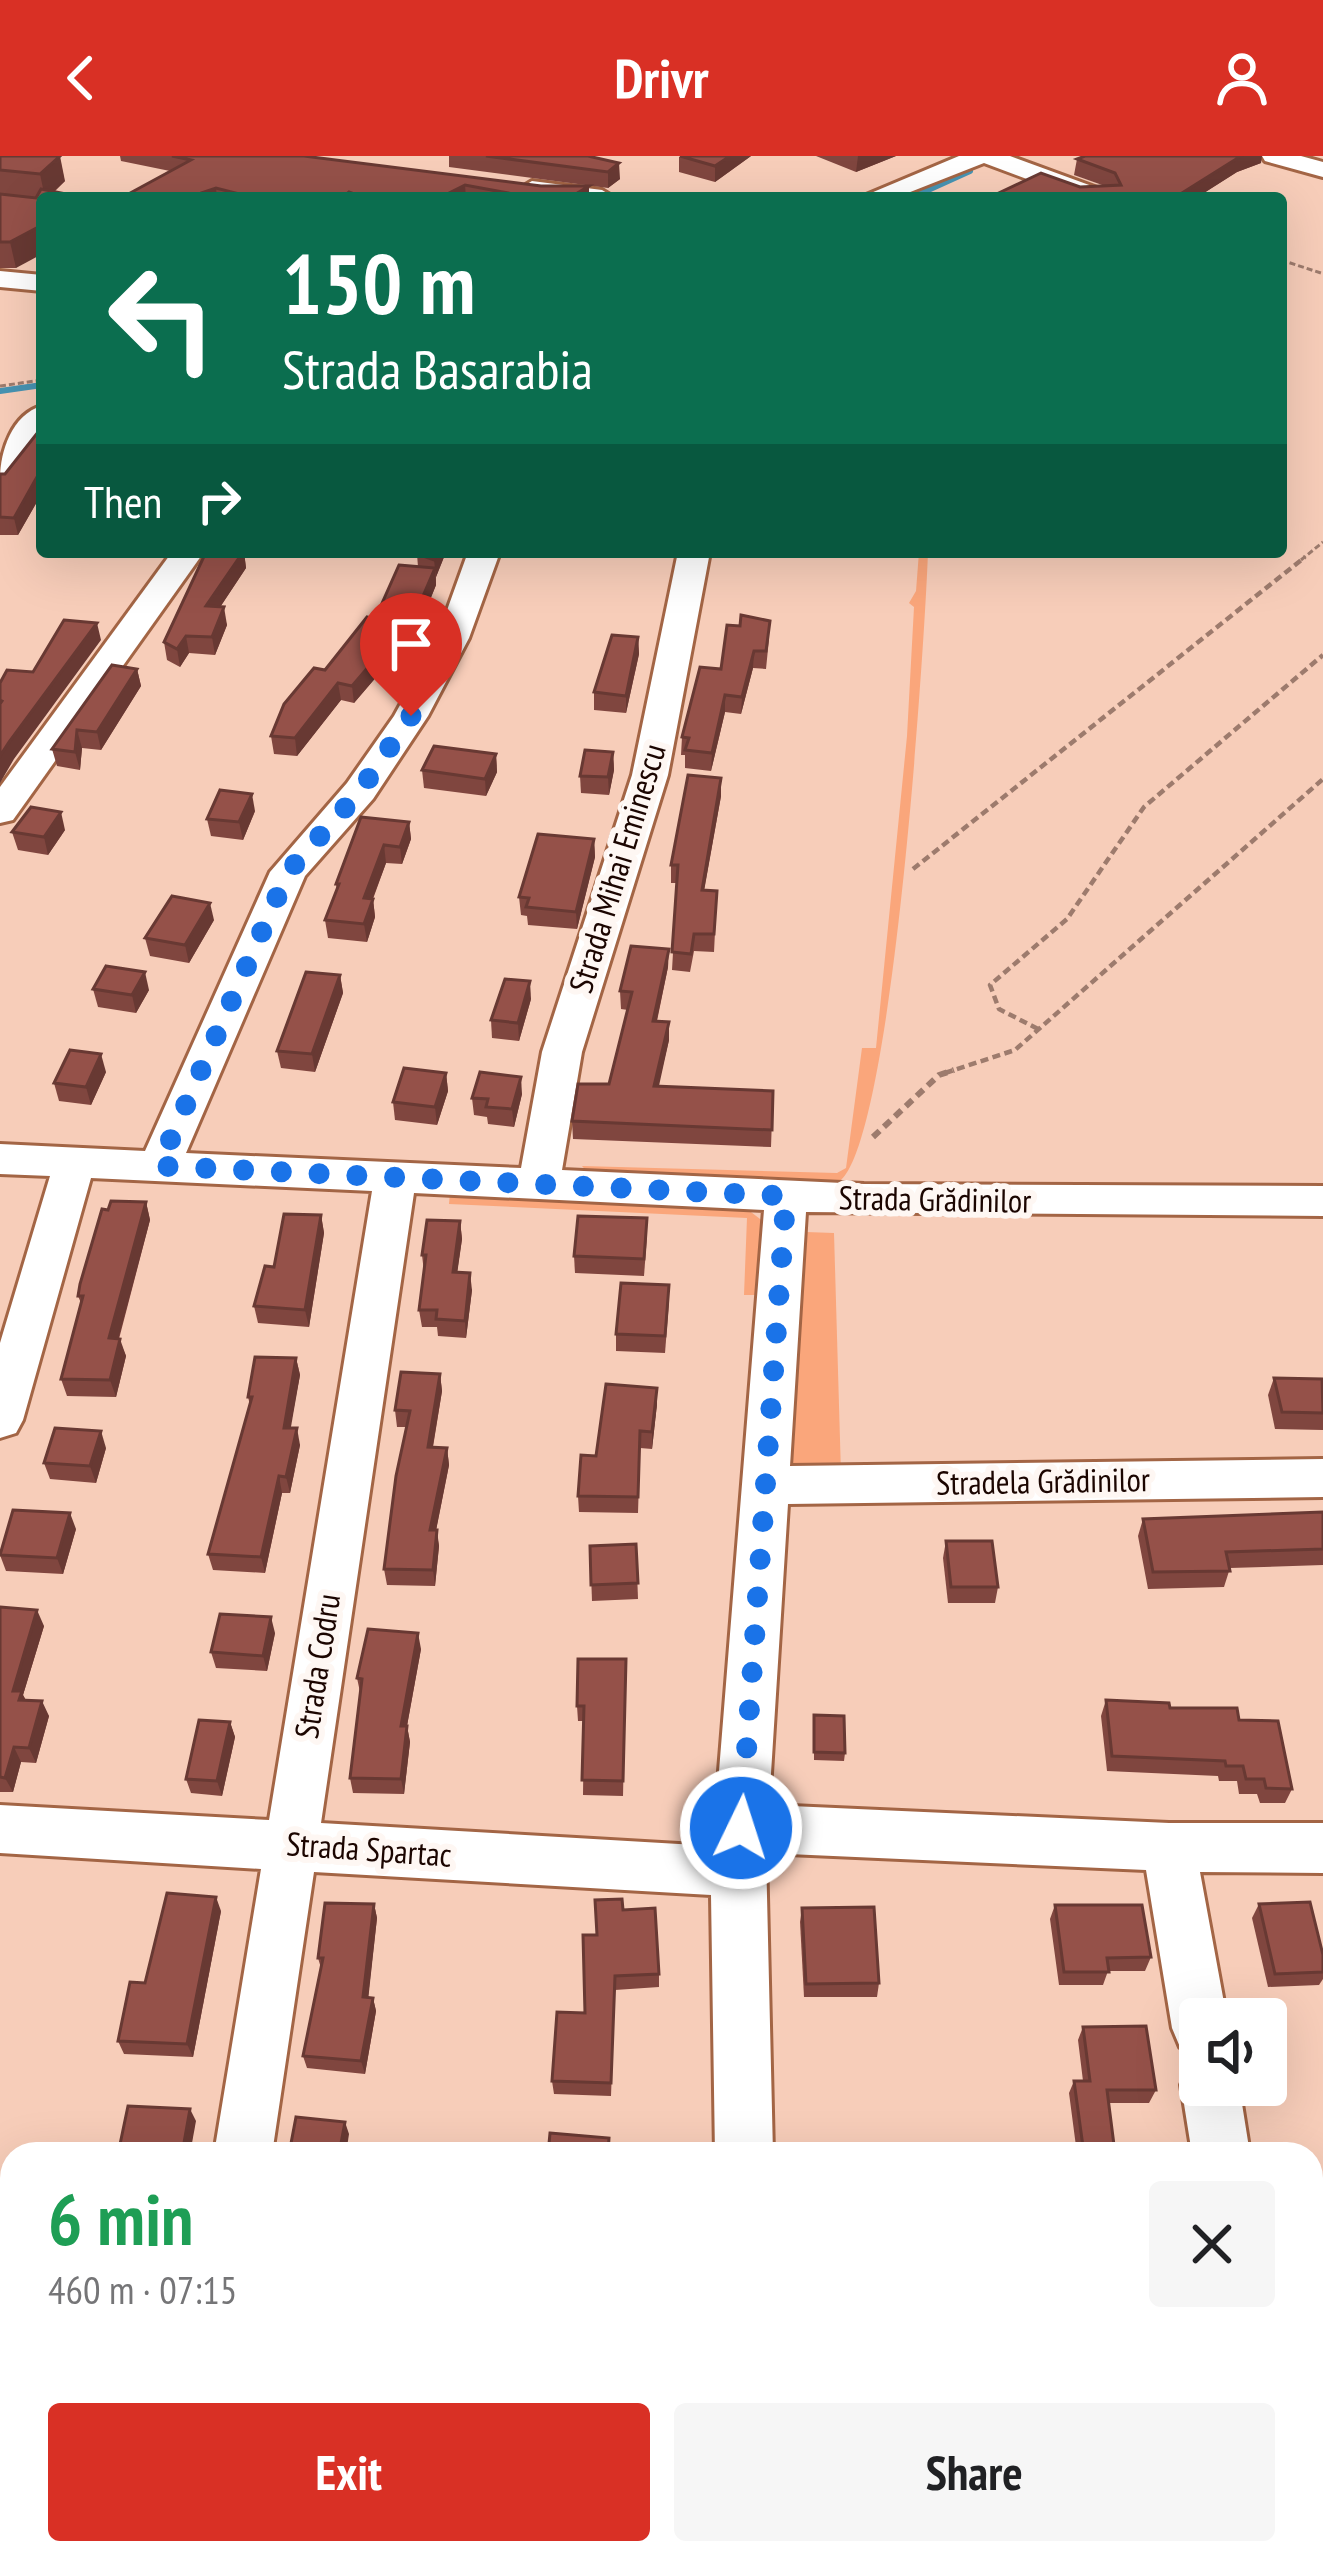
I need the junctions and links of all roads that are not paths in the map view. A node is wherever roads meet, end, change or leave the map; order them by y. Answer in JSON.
{"nodes":[{"id":1,"x":1274,"y":156,"type":"edge"},
{"id":2,"x":979,"y":157,"type":"edge"},
{"id":3,"x":1323,"y":170,"type":"edge"},
{"id":4,"x":509,"y":186,"type":"edge"},
{"id":5,"x":556,"y":192,"type":"edge"},
{"id":6,"x":899,"y":192,"type":"edge"},
{"id":7,"x":1084,"y":192,"type":"edge"},
{"id":8,"x":0,"y":279,"type":"edge"},
{"id":9,"x":36,"y":282,"type":"edge"},
{"id":10,"x":36,"y":398,"type":"edge"},
{"id":11,"x":36,"y":405,"type":"edge"},
{"id":12,"x":0,"y":410,"type":"edge"},
{"id":13,"x":0,"y":469,"type":"edge"},
{"id":14,"x":184,"y":558,"type":"edge"},
{"id":15,"x":482,"y":558,"type":"edge"},
{"id":16,"x":693,"y":558,"type":"edge"},
{"id":17,"x":0,"y":812,"type":"edge"},
{"id":18,"x":0,"y":1159,"type":"edge"},
{"id":19,"x":75,"y":1162,"type":"junction"},
{"id":20,"x":159,"y":1166,"type":"junction"},
{"id":21,"x":395,"y":1178,"type":"junction"},
{"id":22,"x":539,"y":1184,"type":"junction"},
{"id":23,"x":786,"y":1196,"type":"junction"},
{"id":24,"x":1323,"y":1201,"type":"edge"},
{"id":25,"x":0,"y":1420,"type":"edge"},
{"id":26,"x":1323,"y":1478,"type":"edge"},
{"id":27,"x":764,"y":1485,"type":"junction"},
{"id":28,"x":0,"y":1829,"type":"edge"},
{"id":29,"x":289,"y":1844,"type":"junction"},
{"id":30,"x":1169,"y":1847,"type":"junction"},
{"id":31,"x":1323,"y":1848,"type":"edge"},
{"id":32,"x":739,"y":1850,"type":"junction"},
{"id":33,"x":1195,"y":1998,"type":"edge"},
{"id":34,"x":1213,"y":2106,"type":"edge"},
{"id":35,"x":245,"y":2142,"type":"edge"},
{"id":36,"x":744,"y":2142,"type":"edge"},
{"id":37,"x":1219,"y":2142,"type":"edge"}],
"edges":[{"from":1,"to":3,"type":"street"},
{"from":2,"to":6,"type":"street"},
{"from":2,"to":7,"type":"street"},
{"from":4,"to":5,"type":"street"},
{"from":8,"to":9,"type":"street"},
{"from":10,"to":12,"type":"street"},
{"from":11,"to":13,"type":"street"},
{"from":14,"to":17,"type":"street"},
{"from":15,"to":20,"type":"street"},
{"from":16,"to":22,"type":"street","name":"Strada Mihai Eminescu"},
{"from":18,"to":19,"type":"street","name":"Strada Grădinilor"},
{"from":19,"to":20,"type":"street","name":"Strada Grădinilor"},
{"from":19,"to":25,"type":"street"},
{"from":20,"to":21,"type":"street","name":"Strada Grădinilor"},
{"from":21,"to":22,"type":"street","name":"Strada Grădinilor"},
{"from":21,"to":29,"type":"street","name":"Strada Codru"},
{"from":22,"to":23,"type":"street","name":"Strada Grădinilor"},
{"from":23,"to":24,"type":"street","name":"Strada Grădinilor"},
{"from":23,"to":27,"type":"street"},
{"from":26,"to":27,"type":"street","name":"Stradela Grădinilor"},
{"from":27,"to":32,"type":"street"},
{"from":28,"to":29,"type":"street","name":"Strada Spartac"},
{"from":29,"to":32,"type":"street","name":"Strada Spartac"},
{"from":29,"to":35,"type":"street","name":"Strada Codru"},
{"from":30,"to":31,"type":"street","name":"Strada Spartac"},
{"from":30,"to":32,"type":"street","name":"Strada Spartac"},
{"from":30,"to":33,"type":"street"},
{"from":32,"to":36,"type":"street"},
{"from":34,"to":37,"type":"street"}]}
